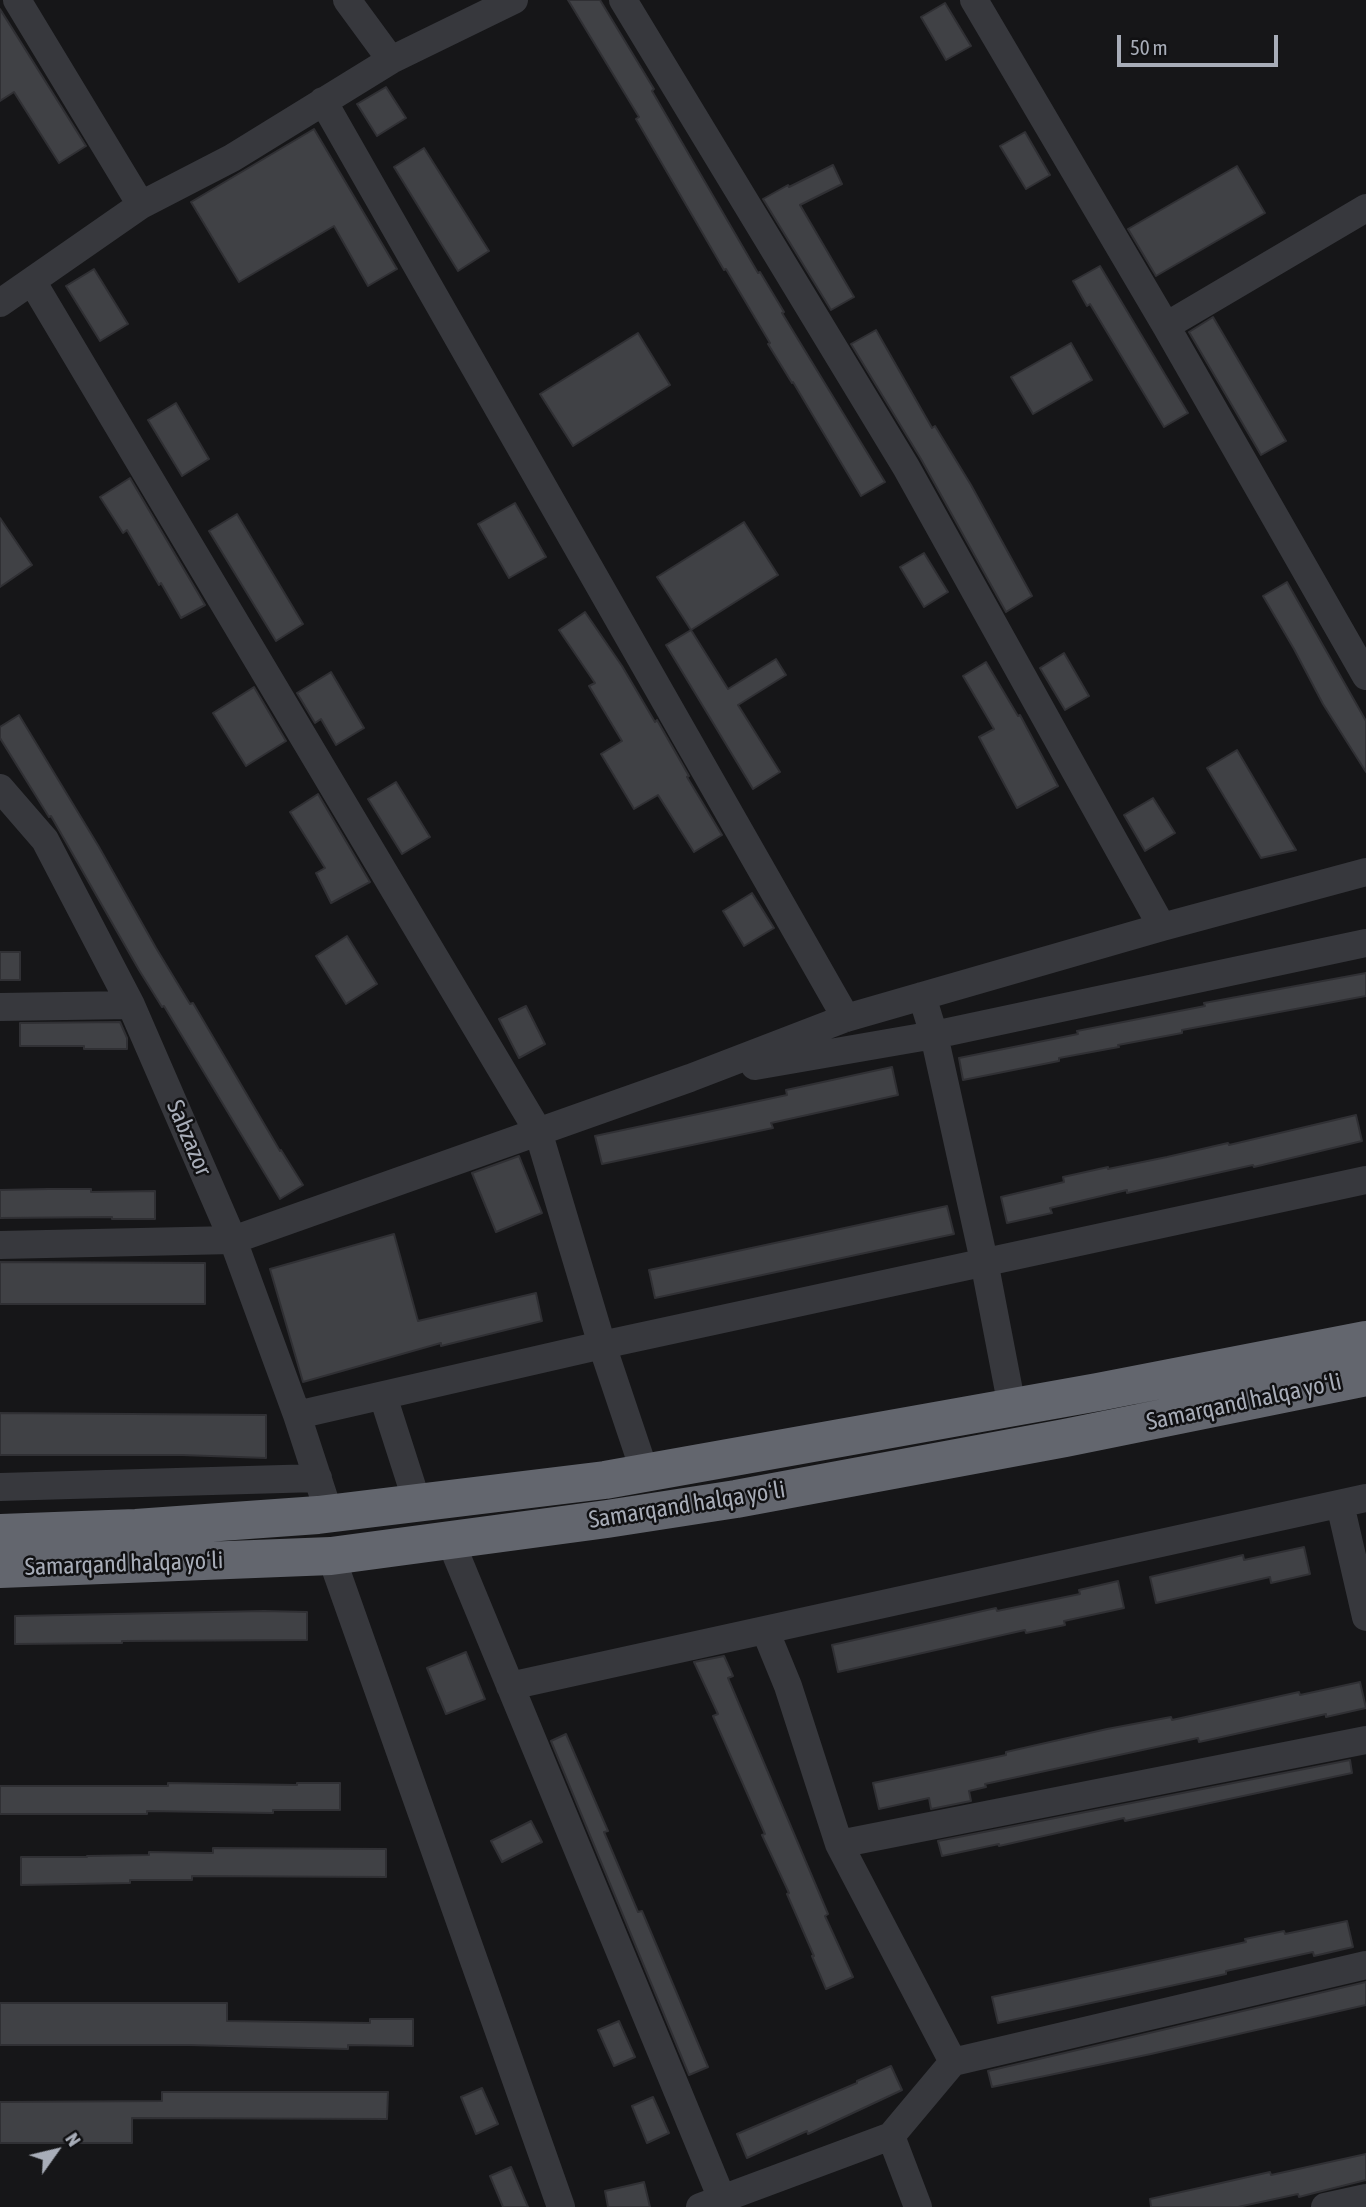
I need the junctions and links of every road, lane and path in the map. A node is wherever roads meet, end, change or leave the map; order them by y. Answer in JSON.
{"nodes":[{"id":1,"x":17,"y":0,"type":"edge"},
{"id":2,"x":347,"y":0,"type":"edge"},
{"id":3,"x":514,"y":0,"type":"edge"},
{"id":4,"x":624,"y":0,"type":"edge"},
{"id":5,"x":974,"y":0,"type":"edge"},
{"id":6,"x":391,"y":60,"type":"junction"},
{"id":7,"x":323,"y":101,"type":"junction"},
{"id":8,"x":141,"y":205,"type":"junction"},
{"id":9,"x":1366,"y":208,"type":"edge"},
{"id":10,"x":32,"y":281,"type":"junction"},
{"id":11,"x":0,"y":303,"type":"edge"},
{"id":12,"x":1166,"y":326,"type":"junction"},
{"id":13,"x":1366,"y":676,"type":"edge"},
{"id":14,"x":0,"y":788,"type":"edge"},
{"id":15,"x":1366,"y":872,"type":"edge"},
{"id":16,"x":1162,"y":927,"type":"junction"},
{"id":17,"x":1366,"y":943,"type":"edge"},
{"id":18,"x":922,"y":996,"type":"junction"},
{"id":19,"x":131,"y":1005,"type":"junction"},
{"id":20,"x":0,"y":1007,"type":"edge"},
{"id":21,"x":846,"y":1018,"type":"junction"},
{"id":22,"x":934,"y":1035,"type":"junction"},
{"id":23,"x":691,"y":1078,"type":"junction"},
{"id":24,"x":538,"y":1130,"type":"junction"},
{"id":25,"x":1366,"y":1180,"type":"edge"},
{"id":26,"x":233,"y":1240,"type":"junction"},
{"id":27,"x":0,"y":1245,"type":"edge"},
{"id":28,"x":984,"y":1261,"type":"junction"},
{"id":29,"x":1366,"y":1340,"type":"edge"},
{"id":30,"x":602,"y":1345,"type":"junction"},
{"id":31,"x":1366,"y":1377,"type":"edge"},
{"id":32,"x":383,"y":1395,"type":"junction"},
{"id":33,"x":1012,"y":1407,"type":"junction"},
{"id":34,"x":297,"y":1415,"type":"junction"},
{"id":35,"x":645,"y":1473,"type":"junction"},
{"id":36,"x":605,"y":1480,"type":"junction"},
{"id":37,"x":0,"y":1487,"type":"edge"},
{"id":38,"x":324,"y":1496,"type":"junction"},
{"id":39,"x":1353,"y":1501,"type":"edge"},
{"id":40,"x":417,"y":1502,"type":"junction"},
{"id":41,"x":607,"y":1519,"type":"junction"},
{"id":42,"x":0,"y":1533,"type":"edge"},
{"id":43,"x":450,"y":1540,"type":"junction"},
{"id":44,"x":331,"y":1556,"type":"junction"},
{"id":45,"x":0,"y":1569,"type":"edge"},
{"id":46,"x":1366,"y":1617,"type":"edge"},
{"id":47,"x":765,"y":1630,"type":"junction"},
{"id":48,"x":510,"y":1686,"type":"junction"},
{"id":49,"x":1366,"y":1740,"type":"edge"},
{"id":50,"x":839,"y":1844,"type":"junction"},
{"id":51,"x":1366,"y":1965,"type":"edge"},
{"id":52,"x":953,"y":2062,"type":"junction"},
{"id":53,"x":891,"y":2136,"type":"junction"},
{"id":54,"x":1366,"y":2198,"type":"edge"},
{"id":55,"x":711,"y":2203,"type":"edge"},
{"id":56,"x":561,"y":2207,"type":"edge"},
{"id":57,"x":918,"y":2207,"type":"edge"},
{"id":58,"x":1325,"y":2207,"type":"edge"}],
"edges":[{"from":1,"to":8,"type":"street"},
{"from":2,"to":6,"type":"street"},
{"from":3,"to":6,"type":"street"},
{"from":4,"to":16,"type":"street"},
{"from":5,"to":12,"type":"street"},
{"from":6,"to":7,"type":"street"},
{"from":7,"to":8,"type":"street"},
{"from":7,"to":21,"type":"street"},
{"from":8,"to":10,"type":"street"},
{"from":9,"to":12,"type":"street"},
{"from":10,"to":11,"type":"street"},
{"from":10,"to":24,"type":"street"},
{"from":12,"to":13,"type":"street"},
{"from":14,"to":19,"type":"street","name":"Sabzazor"},
{"from":15,"to":16,"type":"street"},
{"from":16,"to":18,"type":"street"},
{"from":17,"to":22,"type":"street"},
{"from":18,"to":21,"type":"street"},
{"from":18,"to":22,"type":"street"},
{"from":19,"to":20,"type":"street"},
{"from":19,"to":26,"type":"street","name":"Sabzazor"},
{"from":21,"to":23,"type":"street"},
{"from":22,"to":23,"type":"street"},
{"from":22,"to":28,"type":"street"},
{"from":23,"to":24,"type":"street"},
{"from":24,"to":26,"type":"street"},
{"from":24,"to":30,"type":"street"},
{"from":25,"to":28,"type":"street"},
{"from":26,"to":27,"type":"street"},
{"from":26,"to":34,"type":"street","name":"Sabzazor"},
{"from":28,"to":30,"type":"street"},
{"from":28,"to":33,"type":"street"},
{"from":29,"to":33,"type":"highway","name":"Samarqand halqa yoʻli"},
{"from":30,"to":32,"type":"street"},
{"from":30,"to":35,"type":"street"},
{"from":31,"to":41,"type":"highway","name":"Samarqand halqa yoʻli"},
{"from":32,"to":34,"type":"street"},
{"from":32,"to":40,"type":"street"},
{"from":33,"to":35,"type":"highway","name":"Samarqand halqa yoʻli"},
{"from":34,"to":38,"type":"street","name":"Sabzazor"},
{"from":35,"to":36,"type":"highway","name":"Samarqand halqa yoʻli"},
{"from":36,"to":40,"type":"highway","name":"Samarqand halqa yoʻli"},
{"from":36,"to":41,"type":"highway"},
{"from":37,"to":38,"type":"street"},
{"from":38,"to":40,"type":"highway","name":"Samarqand halqa yoʻli"},
{"from":38,"to":42,"type":"highway","name":"Samarqand halqa yoʻli"},
{"from":39,"to":46,"type":"street"},
{"from":39,"to":47,"type":"street"},
{"from":41,"to":43,"type":"highway","name":"Samarqand halqa yoʻli"},
{"from":43,"to":44,"type":"highway","name":"Samarqand halqa yoʻli"},
{"from":43,"to":48,"type":"street"},
{"from":44,"to":45,"type":"highway","name":"Samarqand halqa yoʻli"},
{"from":44,"to":56,"type":"street"},
{"from":47,"to":48,"type":"street"},
{"from":47,"to":50,"type":"street"},
{"from":48,"to":55,"type":"street"},
{"from":49,"to":50,"type":"street"},
{"from":50,"to":52,"type":"street"},
{"from":51,"to":52,"type":"street"},
{"from":52,"to":53,"type":"street"},
{"from":53,"to":55,"type":"street"},
{"from":53,"to":57,"type":"street"},
{"from":54,"to":58,"type":"street"}]}
